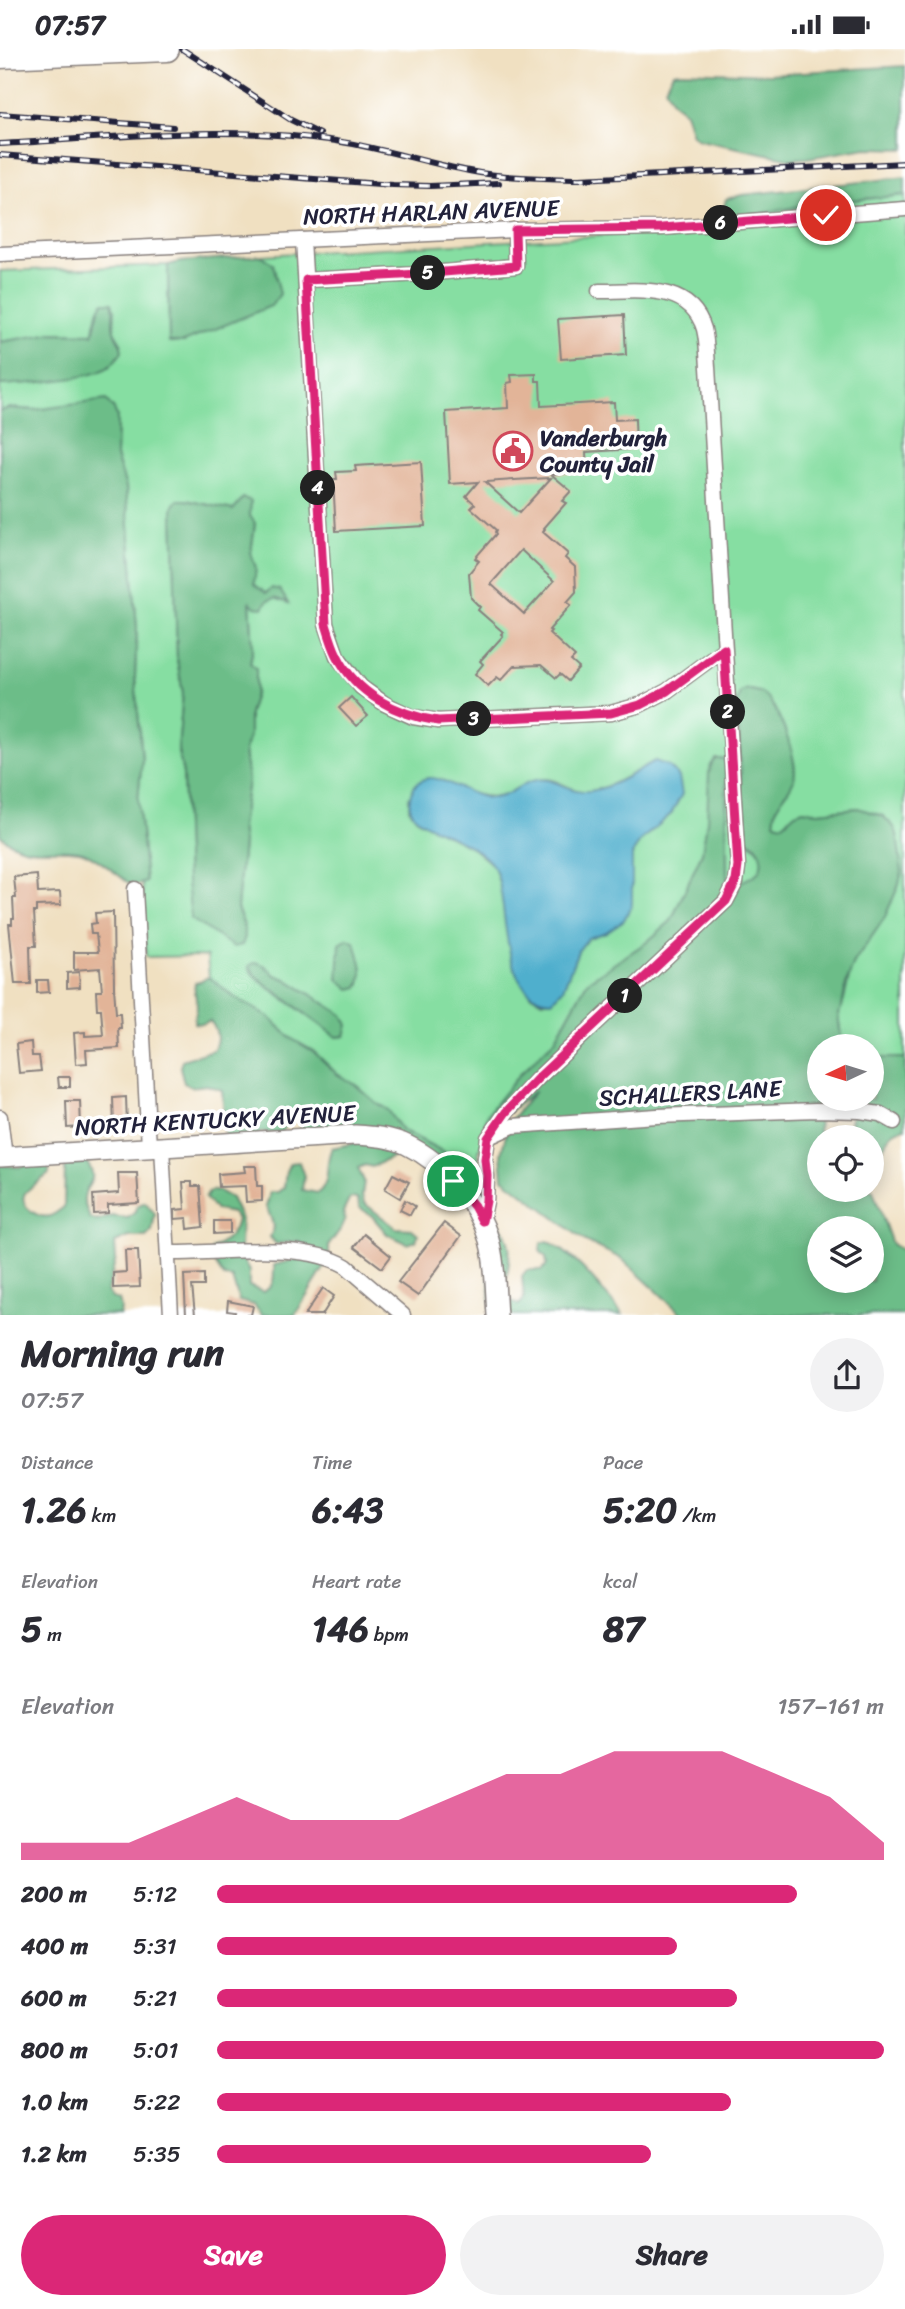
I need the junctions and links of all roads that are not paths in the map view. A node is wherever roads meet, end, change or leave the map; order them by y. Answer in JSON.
{"nodes":[{"id":1,"x":167,"y":49,"type":"edge"},
{"id":2,"x":0,"y":56,"type":"edge"},
{"id":3,"x":905,"y":208,"type":"edge"},
{"id":4,"x":515,"y":230,"type":"junction"},
{"id":5,"x":303,"y":240,"type":"junction"},
{"id":6,"x":0,"y":254,"type":"edge"},
{"id":7,"x":306,"y":280,"type":"junction"},
{"id":8,"x":599,"y":291,"type":"dead end"},
{"id":9,"x":724,"y":649,"type":"junction"},
{"id":10,"x":135,"y":889,"type":"dead end"},
{"id":11,"x":0,"y":1117,"type":"edge"},
{"id":12,"x":894,"y":1122,"type":"dead end"},
{"id":13,"x":488,"y":1138,"type":"junction"},
{"id":14,"x":155,"y":1147,"type":"junction"},
{"id":15,"x":2,"y":1157,"type":"edge"},
{"id":16,"x":482,"y":1221,"type":"junction"},
{"id":17,"x":168,"y":1254,"type":"junction"},
{"id":18,"x":171,"y":1315,"type":"edge"},
{"id":19,"x":404,"y":1315,"type":"edge"},
{"id":20,"x":497,"y":1315,"type":"edge"}],
"edges":[{"from":1,"to":2,"type":"highway"},
{"from":3,"to":4,"type":"street","name":"NORTH HARLAN AVENUE"},
{"from":4,"to":5,"type":"street","name":"NORTH HARLAN AVENUE"},
{"from":4,"to":7,"type":"street"},
{"from":5,"to":6,"type":"street","name":"NORTH HARLAN AVENUE"},
{"from":5,"to":7,"type":"street"},
{"from":7,"to":9,"type":"street"},
{"from":8,"to":9,"type":"street"},
{"from":9,"to":13,"type":"street"},
{"from":10,"to":14,"type":"street"},
{"from":11,"to":15,"type":"street"},
{"from":12,"to":13,"type":"street","name":"SCHALLERS LANE"},
{"from":13,"to":16,"type":"street"},
{"from":14,"to":15,"type":"street","name":"NORTH KENTUCKY AVENUE"},
{"from":14,"to":16,"type":"street","name":"NORTH KENTUCKY AVENUE"},
{"from":14,"to":17,"type":"street"},
{"from":16,"to":20,"type":"street","name":"NORTH KENTUCKY AVENUE"},
{"from":17,"to":18,"type":"street"},
{"from":17,"to":19,"type":"street"}]}
